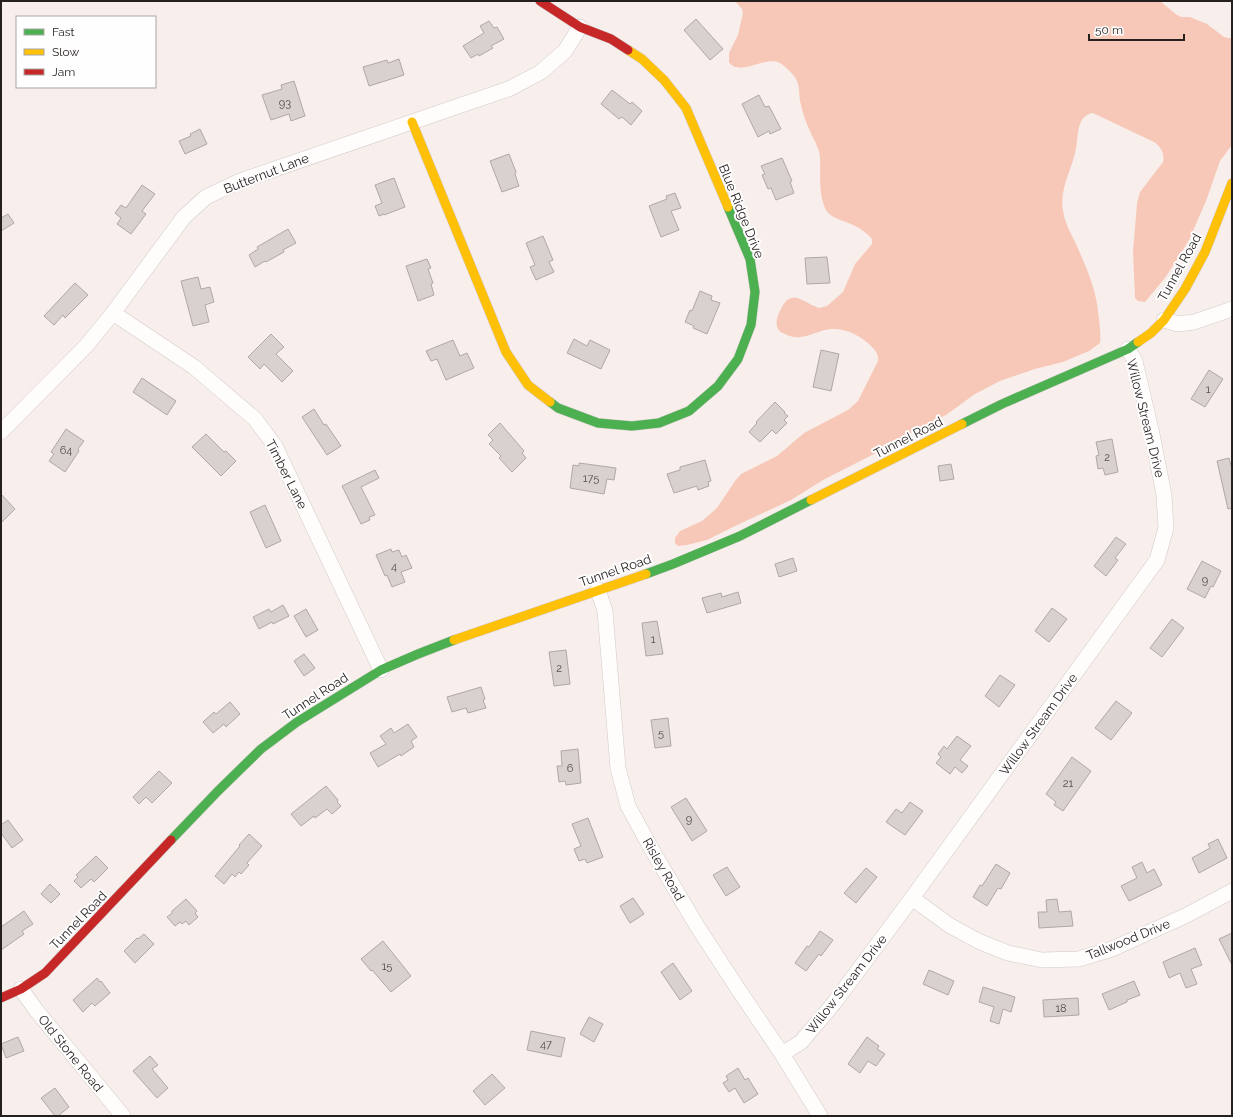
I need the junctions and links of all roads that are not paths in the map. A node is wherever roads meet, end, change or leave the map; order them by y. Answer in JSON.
{"nodes":[{"id":1,"x":540,"y":1,"type":"edge"},
{"id":2,"x":580,"y":27,"type":"junction"},
{"id":3,"x":412,"y":122,"type":"junction"},
{"id":4,"x":1232,"y":183,"type":"edge"},
{"id":5,"x":1232,"y":309,"type":"edge"},
{"id":6,"x":113,"y":313,"type":"junction"},
{"id":7,"x":1164,"y":320,"type":"junction"},
{"id":8,"x":1128,"y":349,"type":"junction"},
{"id":9,"x":1,"y":432,"type":"edge"},
{"id":10,"x":598,"y":590,"type":"junction"},
{"id":11,"x":381,"y":670,"type":"junction"},
{"id":12,"x":1232,"y":891,"type":"edge"},
{"id":13,"x":912,"y":898,"type":"junction"},
{"id":14,"x":21,"y":990,"type":"junction"},
{"id":15,"x":1,"y":998,"type":"edge"},
{"id":16,"x":782,"y":1054,"type":"junction"},
{"id":17,"x":122,"y":1116,"type":"edge"},
{"id":18,"x":820,"y":1116,"type":"edge"}],
"edges":[{"from":1,"to":2,"type":"main road","name":"Blue Ridge Drive"},
{"from":2,"to":3,"type":"street","name":"Butternut Lane"},
{"from":2,"to":3,"type":"main road","name":"Blue Ridge Drive"},
{"from":3,"to":6,"type":"street","name":"Butternut Lane"},
{"from":4,"to":7,"type":"main road","name":"Tunnel Road"},
{"from":5,"to":7,"type":"street"},
{"from":6,"to":9,"type":"street","name":"Butternut Lane"},
{"from":6,"to":11,"type":"street","name":"Timber Lane"},
{"from":7,"to":8,"type":"main road","name":"Tunnel Road"},
{"from":8,"to":10,"type":"main road","name":"Tunnel Road"},
{"from":8,"to":13,"type":"street","name":"Willow Stream Drive"},
{"from":10,"to":11,"type":"main road","name":"Tunnel Road"},
{"from":10,"to":16,"type":"street","name":"Risley Road"},
{"from":11,"to":14,"type":"main road","name":"Tunnel Road"},
{"from":12,"to":13,"type":"street","name":"Tallwood Drive"},
{"from":13,"to":16,"type":"street","name":"Willow Stream Drive"},
{"from":14,"to":15,"type":"main road","name":"Tunnel Road"},
{"from":14,"to":17,"type":"street","name":"Old Stone Road"},
{"from":16,"to":18,"type":"street","name":"Risley Road"}]}
